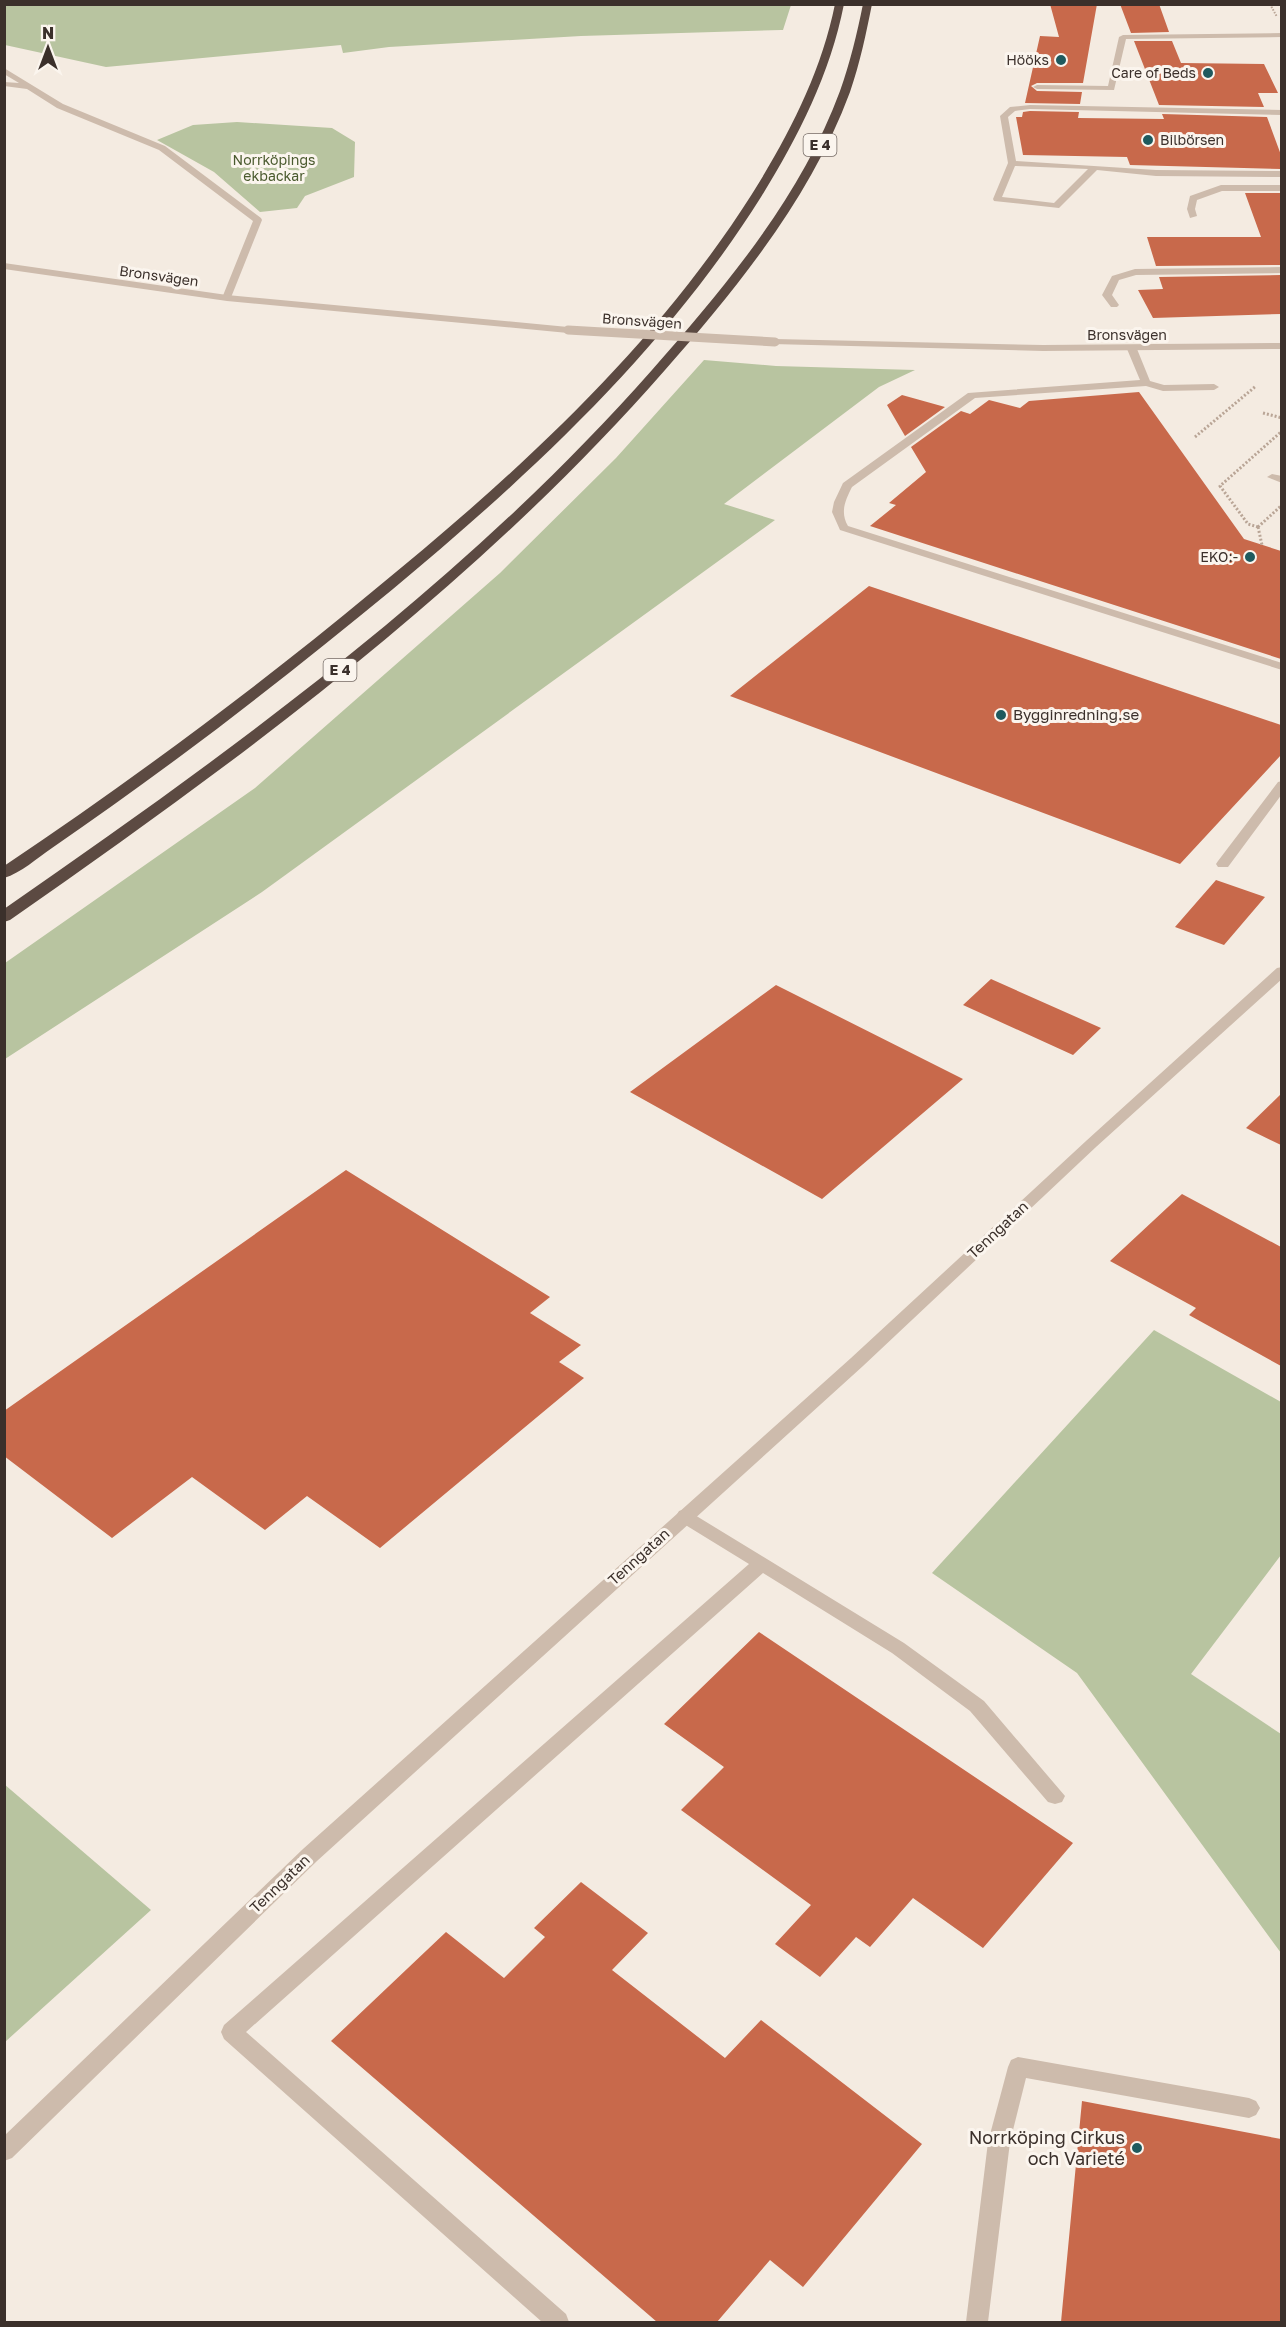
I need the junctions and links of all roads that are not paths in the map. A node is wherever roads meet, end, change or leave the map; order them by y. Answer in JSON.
{"nodes":[{"id":1,"x":840,"y":4,"type":"edge"},
{"id":2,"x":868,"y":4,"type":"edge"},
{"id":3,"x":875,"y":4,"type":"edge"},
{"id":4,"x":865,"y":21,"type":"junction"},
{"id":5,"x":1281,"y":35,"type":"edge"},
{"id":6,"x":4,"y":69,"type":"edge"},
{"id":7,"x":4,"y":84,"type":"edge"},
{"id":8,"x":29,"y":87,"type":"junction"},
{"id":9,"x":1037,"y":87,"type":"dead end"},
{"id":10,"x":1281,"y":115,"type":"edge"},
{"id":11,"x":1012,"y":163,"type":"junction"},
{"id":12,"x":1095,"y":167,"type":"junction"},
{"id":13,"x":1281,"y":174,"type":"edge"},
{"id":14,"x":1281,"y":188,"type":"edge"},
{"id":15,"x":1193,"y":216,"type":"dead end"},
{"id":16,"x":4,"y":266,"type":"edge"},
{"id":17,"x":1281,"y":270,"type":"edge"},
{"id":18,"x":227,"y":298,"type":"junction"},
{"id":19,"x":1114,"y":306,"type":"dead end"},
{"id":20,"x":1281,"y":346,"type":"edge"},
{"id":21,"x":1132,"y":349,"type":"junction"},
{"id":22,"x":1146,"y":383,"type":"junction"},
{"id":23,"x":1214,"y":387,"type":"dead end"},
{"id":24,"x":1281,"y":667,"type":"edge"},
{"id":25,"x":1281,"y":785,"type":"edge"},
{"id":26,"x":1223,"y":864,"type":"dead end"},
{"id":27,"x":4,"y":873,"type":"edge"},
{"id":28,"x":4,"y":917,"type":"edge"},
{"id":29,"x":1281,"y":972,"type":"edge"},
{"id":30,"x":685,"y":1516,"type":"junction"},
{"id":31,"x":762,"y":1563,"type":"junction"},
{"id":32,"x":1055,"y":1796,"type":"dead end"},
{"id":33,"x":1249,"y":2108,"type":"dead end"},
{"id":34,"x":4,"y":2151,"type":"edge"},
{"id":35,"x":558,"y":2322,"type":"edge"},
{"id":36,"x":977,"y":2322,"type":"edge"}],
"edges":[{"from":1,"to":27,"type":"highway","number":"E 4"},
{"from":2,"to":4,"type":"highway","number":"E 4"},
{"from":3,"to":4,"type":"highway"},
{"from":4,"to":28,"type":"highway","number":"E 4"},
{"from":5,"to":9,"type":"street"},
{"from":6,"to":8,"type":"street"},
{"from":7,"to":8,"type":"street"},
{"from":8,"to":18,"type":"street"},
{"from":10,"to":11,"type":"street"},
{"from":11,"to":12,"type":"street"},
{"from":11,"to":12,"type":"street"},
{"from":12,"to":13,"type":"street"},
{"from":14,"to":15,"type":"street"},
{"from":16,"to":18,"type":"street","name":"Bronsvägen"},
{"from":17,"to":19,"type":"street"},
{"from":18,"to":21,"type":"street","name":"Bronsvägen","bridge":true},
{"from":20,"to":21,"type":"street","name":"Bronsvägen"},
{"from":21,"to":22,"type":"street"},
{"from":22,"to":23,"type":"street"},
{"from":22,"to":24,"type":"street"},
{"from":25,"to":26,"type":"street"},
{"from":29,"to":30,"type":"street","name":"Tenngatan"},
{"from":30,"to":31,"type":"street"},
{"from":30,"to":34,"type":"street","name":"Tenngatan"},
{"from":31,"to":32,"type":"street"},
{"from":31,"to":35,"type":"street"},
{"from":33,"to":36,"type":"street"}]}
